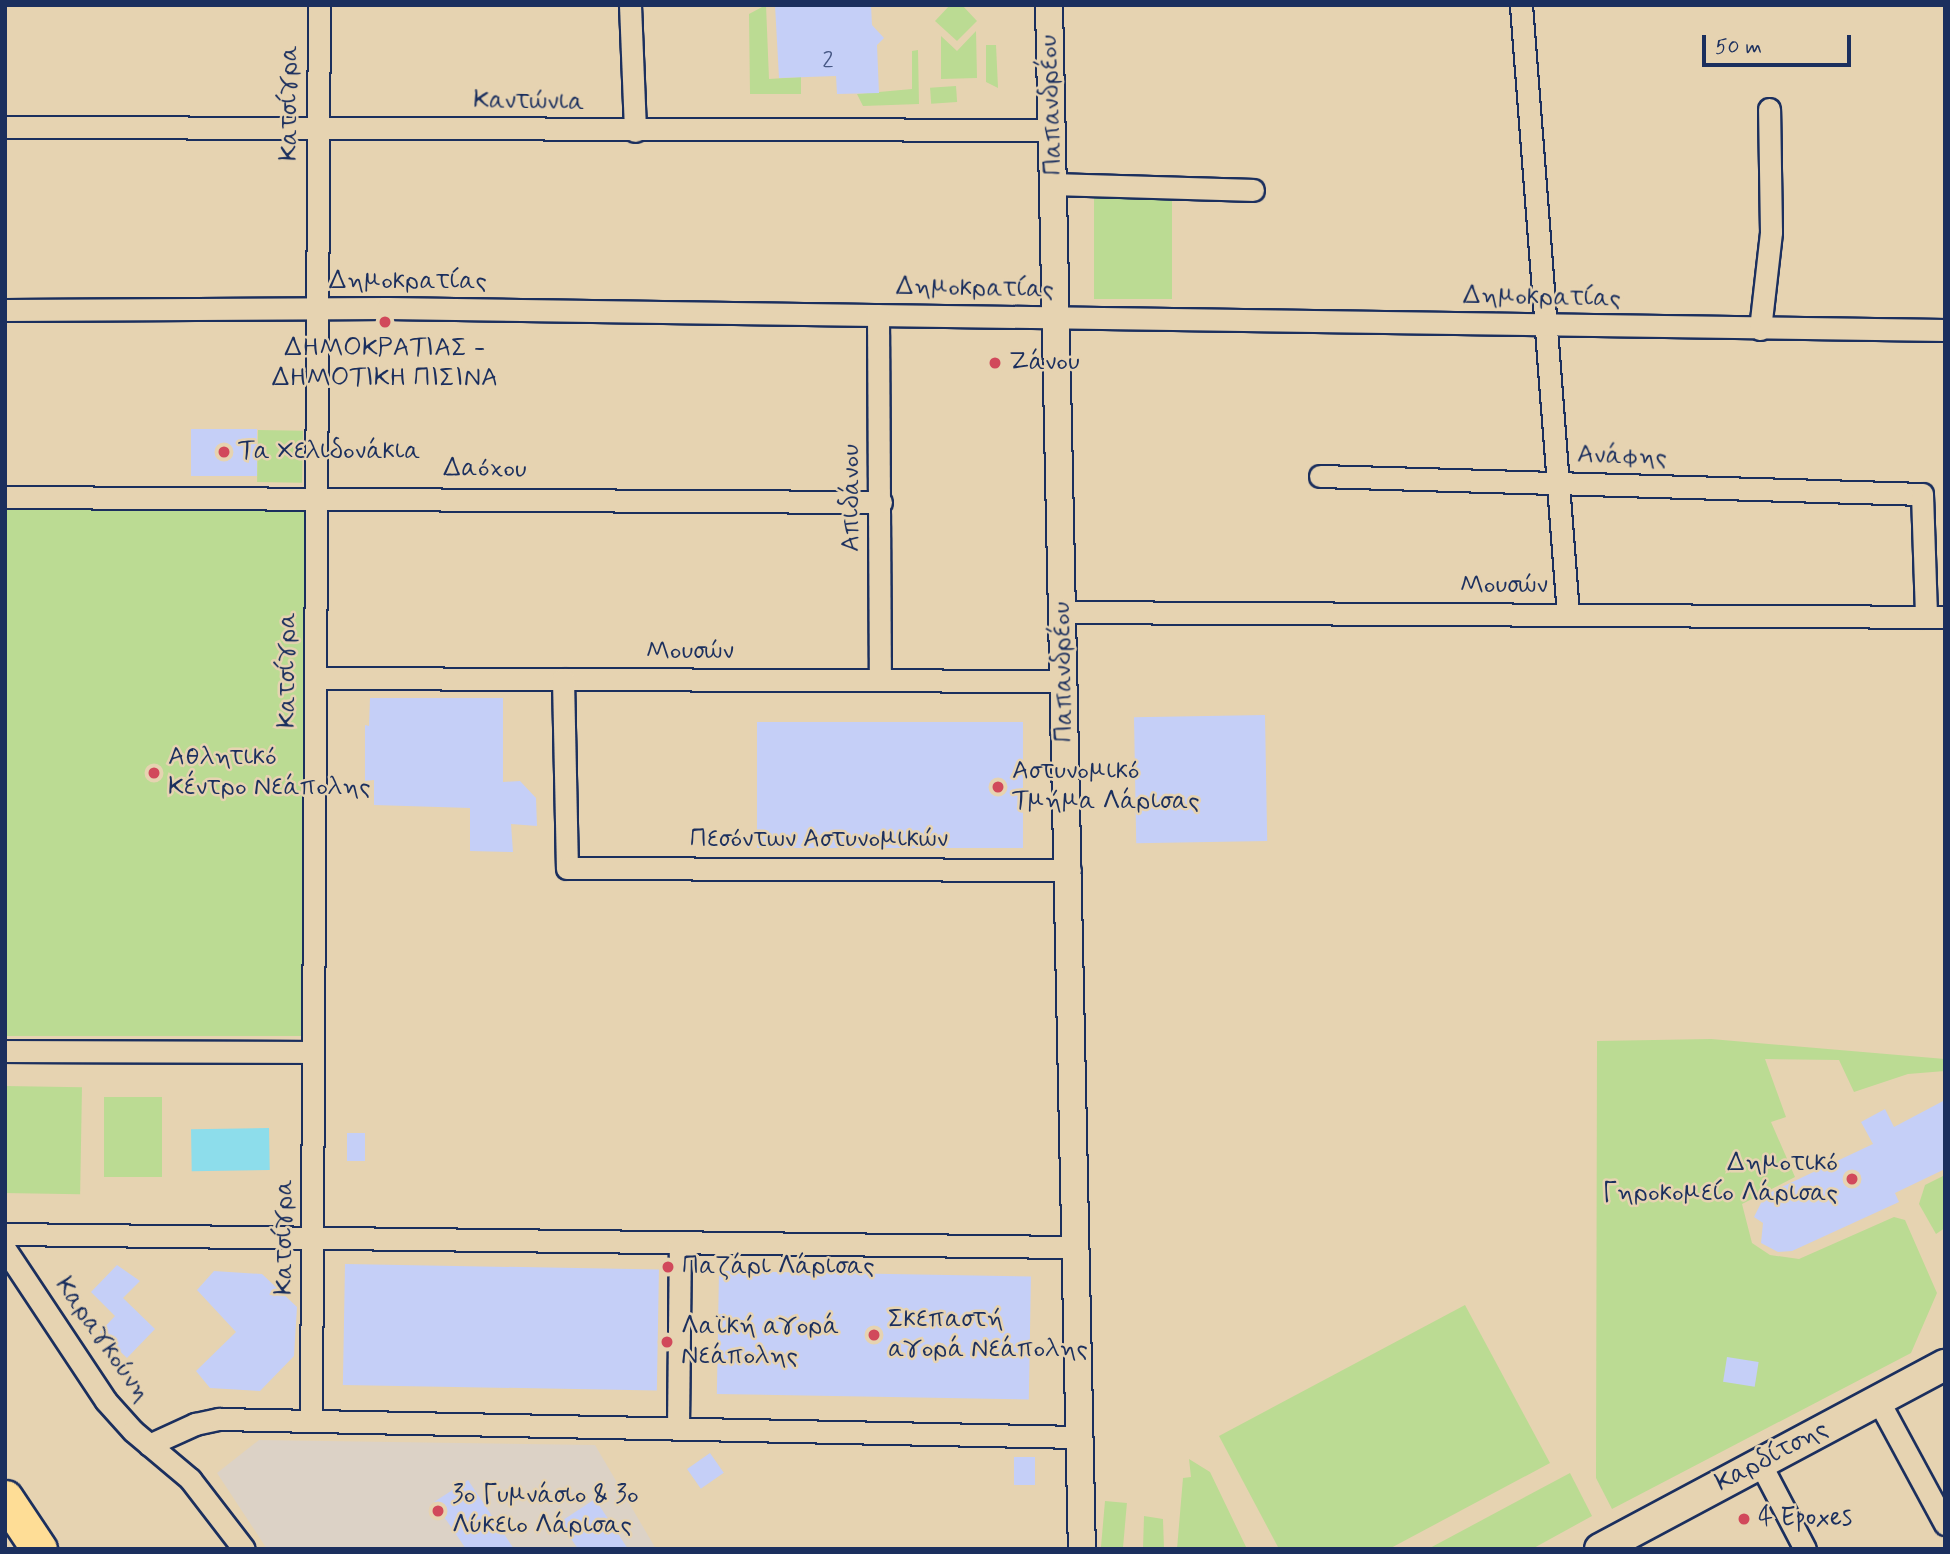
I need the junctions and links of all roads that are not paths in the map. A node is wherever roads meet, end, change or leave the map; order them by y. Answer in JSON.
{"nodes":[{"id":1,"x":319,"y":5,"type":"edge"},
{"id":2,"x":630,"y":5,"type":"edge"},
{"id":3,"x":1049,"y":5,"type":"edge"},
{"id":4,"x":1521,"y":5,"type":"edge"},
{"id":5,"x":1769,"y":109,"type":"dead end"},
{"id":6,"x":5,"y":127,"type":"edge"},
{"id":7,"x":318,"y":128,"type":"junction"},
{"id":8,"x":635,"y":131,"type":"junction"},
{"id":9,"x":1053,"y":131,"type":"junction"},
{"id":10,"x":1054,"y":184,"type":"junction"},
{"id":11,"x":1253,"y":190,"type":"dead end"},
{"id":12,"x":5,"y":310,"type":"edge"},
{"id":13,"x":316,"y":310,"type":"junction"},
{"id":14,"x":878,"y":315,"type":"junction"},
{"id":15,"x":1056,"y":318,"type":"junction"},
{"id":16,"x":1547,"y":327,"type":"junction"},
{"id":17,"x":1760,"y":329,"type":"junction"},
{"id":18,"x":1945,"y":330,"type":"edge"},
{"id":19,"x":1321,"y":476,"type":"dead end"},
{"id":20,"x":1559,"y":482,"type":"junction"},
{"id":21,"x":5,"y":497,"type":"edge"},
{"id":22,"x":316,"y":497,"type":"junction"},
{"id":23,"x":881,"y":502,"type":"junction"},
{"id":24,"x":1062,"y":612,"type":"junction"},
{"id":25,"x":1568,"y":614,"type":"junction"},
{"id":26,"x":1936,"y":617,"type":"edge"},
{"id":27,"x":316,"y":678,"type":"junction"},
{"id":28,"x":562,"y":679,"type":"junction"},
{"id":29,"x":880,"y":680,"type":"junction"},
{"id":30,"x":1064,"y":681,"type":"junction"},
{"id":31,"x":1070,"y":870,"type":"junction"},
{"id":32,"x":5,"y":1051,"type":"edge"},
{"id":33,"x":312,"y":1052,"type":"junction"},
{"id":34,"x":5,"y":1234,"type":"edge"},
{"id":35,"x":314,"y":1237,"type":"junction"},
{"id":36,"x":680,"y":1244,"type":"junction"},
{"id":37,"x":1076,"y":1247,"type":"junction"},
{"id":38,"x":5,"y":1249,"type":"edge"},
{"id":39,"x":1945,"y":1365,"type":"edge"},
{"id":40,"x":1878,"y":1400,"type":"junction"},
{"id":41,"x":311,"y":1418,"type":"junction"},
{"id":42,"x":678,"y":1427,"type":"junction"},
{"id":43,"x":1081,"y":1437,"type":"junction"},
{"id":44,"x":149,"y":1445,"type":"junction"},
{"id":45,"x":1760,"y":1463,"type":"junction"},
{"id":46,"x":5,"y":1498,"type":"edge"},
{"id":47,"x":1945,"y":1524,"type":"edge"},
{"id":48,"x":1641,"y":1539,"type":"edge"},
{"id":49,"x":39,"y":1549,"type":"edge"},
{"id":50,"x":244,"y":1549,"type":"edge"},
{"id":51,"x":1083,"y":1549,"type":"edge"},
{"id":52,"x":1600,"y":1549,"type":"edge"},
{"id":53,"x":1805,"y":1549,"type":"edge"}],
"edges":[{"from":1,"to":7,"type":"street","name":"Κατσίγρα"},
{"from":2,"to":8,"type":"street"},
{"from":3,"to":9,"type":"street","name":"Παπανδρέου"},
{"from":4,"to":16,"type":"street"},
{"from":5,"to":17,"type":"street"},
{"from":6,"to":7,"type":"street","name":"Καντώνια"},
{"from":7,"to":8,"type":"street","name":"Καντώνια"},
{"from":7,"to":13,"type":"street","name":"Κατσίγρα"},
{"from":8,"to":9,"type":"street","name":"Καντώνια"},
{"from":9,"to":10,"type":"street","name":"Παπανδρέου"},
{"from":10,"to":11,"type":"street"},
{"from":10,"to":15,"type":"street","name":"Παπανδρέου"},
{"from":12,"to":13,"type":"street","name":"Δημοκρατίας"},
{"from":13,"to":14,"type":"street","name":"Δημοκρατίας"},
{"from":13,"to":22,"type":"street","name":"Κατσίγρα"},
{"from":14,"to":15,"type":"street","name":"Δημοκρατίας"},
{"from":14,"to":23,"type":"street","name":"Απιδάνου"},
{"from":15,"to":16,"type":"street","name":"Δημοκρατίας"},
{"from":15,"to":24,"type":"street","name":"Παπανδρέου"},
{"from":16,"to":17,"type":"street","name":"Δημοκρατίας"},
{"from":16,"to":20,"type":"street"},
{"from":17,"to":18,"type":"street","name":"Δημοκρατίας"},
{"from":19,"to":20,"type":"street","name":"Ανάφης"},
{"from":20,"to":25,"type":"street"},
{"from":20,"to":26,"type":"street","name":"Ανάφης"},
{"from":21,"to":22,"type":"street","name":"Δαόχου"},
{"from":22,"to":23,"type":"street","name":"Δαόχου"},
{"from":22,"to":27,"type":"street","name":"Κατσίγρα"},
{"from":23,"to":29,"type":"street","name":"Απιδάνου"},
{"from":24,"to":25,"type":"street","name":"Μουσών"},
{"from":24,"to":30,"type":"street","name":"Παπανδρέου"},
{"from":25,"to":26,"type":"street","name":"Μουσών"},
{"from":27,"to":28,"type":"street","name":"Μουσών"},
{"from":27,"to":33,"type":"street","name":"Κατσίγρα"},
{"from":28,"to":29,"type":"street","name":"Μουσών"},
{"from":28,"to":31,"type":"street","name":"Πεσόντων Αστυνομικών"},
{"from":29,"to":30,"type":"street","name":"Μουσών"},
{"from":30,"to":31,"type":"street","name":"Παπανδρέου"},
{"from":31,"to":37,"type":"street","name":"Παπανδρέου"},
{"from":32,"to":33,"type":"street"},
{"from":33,"to":35,"type":"street","name":"Κατσίγρα"},
{"from":34,"to":35,"type":"street"},
{"from":35,"to":36,"type":"street"},
{"from":35,"to":41,"type":"street","name":"Κατσίγρα"},
{"from":36,"to":37,"type":"street"},
{"from":36,"to":42,"type":"street"},
{"from":37,"to":43,"type":"street","name":"Παπανδρέου"},
{"from":38,"to":44,"type":"street","name":"Καραγκούνη"},
{"from":39,"to":40,"type":"main road","name":"Καρδίτσης"},
{"from":40,"to":45,"type":"main road","name":"Καρδίτσης"},
{"from":40,"to":47,"type":"street"},
{"from":41,"to":42,"type":"street"},
{"from":41,"to":44,"type":"street"},
{"from":42,"to":43,"type":"street"},
{"from":43,"to":51,"type":"street","name":"Παπανδρέου"},
{"from":44,"to":50,"type":"street","name":"Καραγκούνη"},
{"from":45,"to":48,"type":"main road","name":"Καρδίτσης"},
{"from":45,"to":53,"type":"street"},
{"from":46,"to":49,"type":"highway"},
{"from":48,"to":52,"type":"main road","name":"Καρδίτσης"}]}
